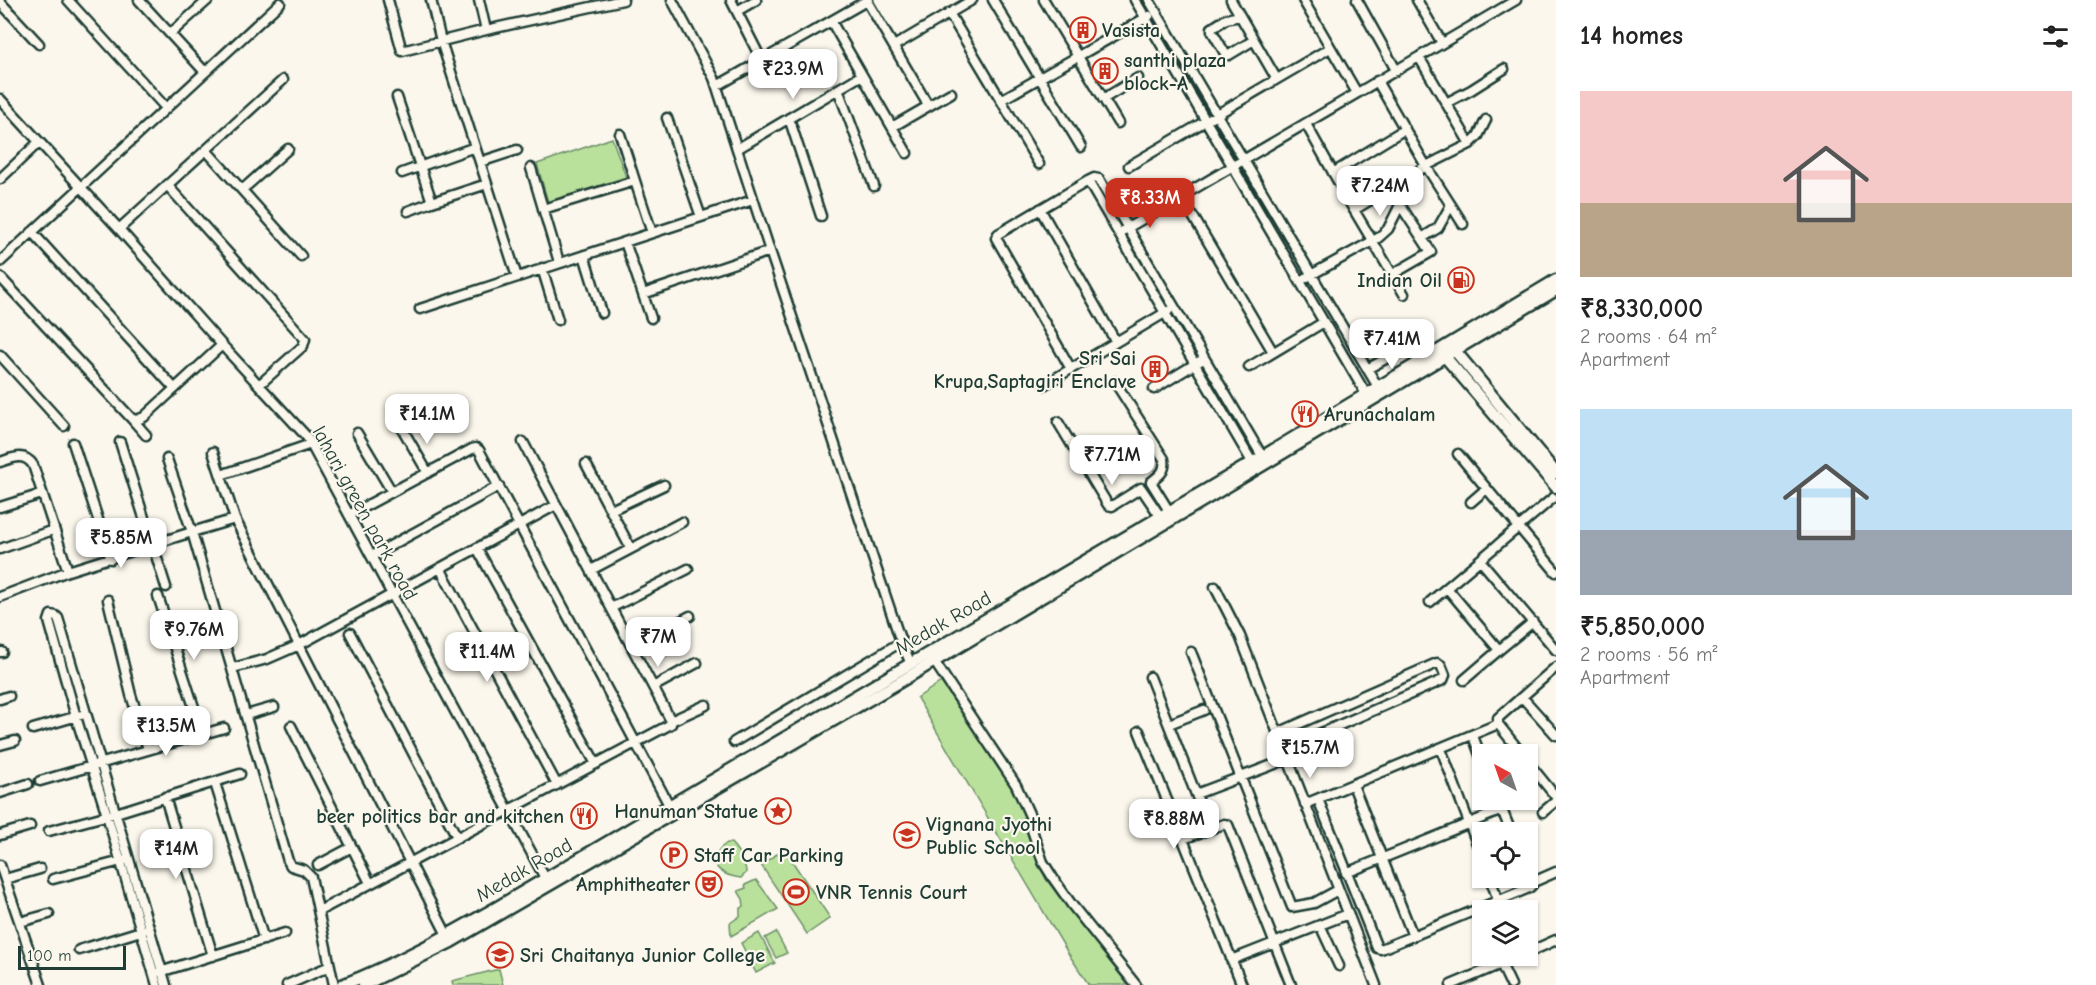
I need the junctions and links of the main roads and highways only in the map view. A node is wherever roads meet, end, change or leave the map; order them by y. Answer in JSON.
{"nodes":[{"id":1,"x":1556,"y":280,"type":"edge"},
{"id":2,"x":1556,"y":290,"type":"edge"},
{"id":3,"x":1448,"y":351,"type":"junction"},
{"id":4,"x":1556,"y":473,"type":"edge"},
{"id":5,"x":1556,"y":487,"type":"edge"},
{"id":6,"x":1054,"y":584,"type":"junction"},
{"id":7,"x":342,"y":985,"type":"edge"},
{"id":8,"x":364,"y":985,"type":"edge"}],
"edges":[{"from":1,"to":3,"type":"main road","name":"Medak Road"},
{"from":2,"to":3,"type":"main road","name":"Medak Road"},
{"from":3,"to":4,"type":"main road"},
{"from":3,"to":5,"type":"main road"},
{"from":3,"to":6,"type":"main road","name":"Medak Road"},
{"from":3,"to":6,"type":"main road","name":"Medak Road"},
{"from":6,"to":7,"type":"main road","name":"Medak Road"},
{"from":6,"to":8,"type":"main road","name":"Medak Road"}]}
